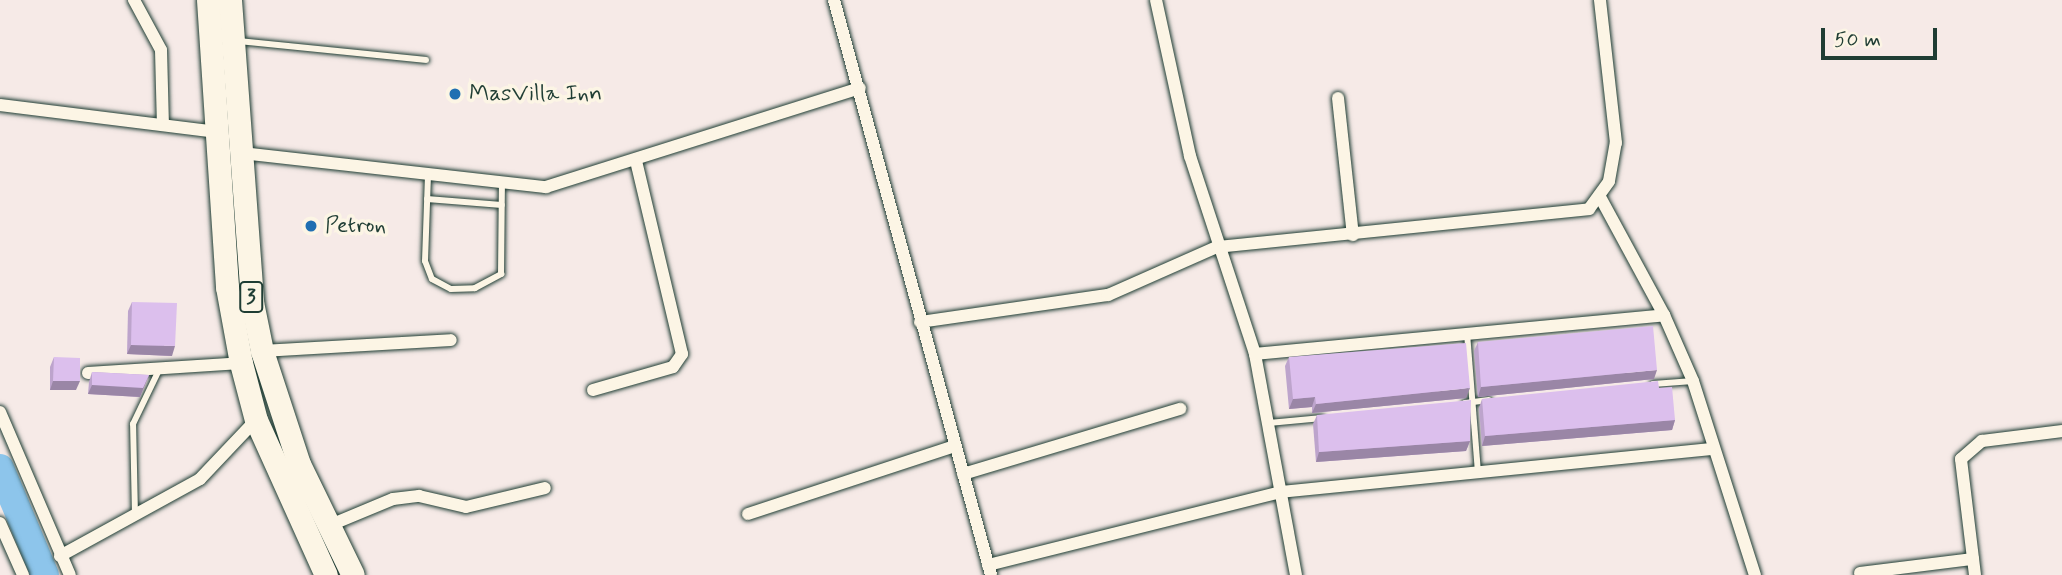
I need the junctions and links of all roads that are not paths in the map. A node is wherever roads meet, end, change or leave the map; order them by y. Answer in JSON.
{"nodes":[{"id":1,"x":134,"y":0,"type":"edge"},
{"id":2,"x":208,"y":0,"type":"edge"},
{"id":3,"x":230,"y":0,"type":"edge"},
{"id":4,"x":834,"y":0,"type":"edge"},
{"id":5,"x":1156,"y":0,"type":"edge"},
{"id":6,"x":1600,"y":0,"type":"edge"},
{"id":7,"x":233,"y":41,"type":"junction"},
{"id":8,"x":426,"y":60,"type":"dead end"},
{"id":9,"x":860,"y":88,"type":"junction"},
{"id":10,"x":1338,"y":98,"type":"dead end"},
{"id":11,"x":0,"y":105,"type":"edge"},
{"id":12,"x":163,"y":125,"type":"junction"},
{"id":13,"x":217,"y":132,"type":"junction"},
{"id":14,"x":241,"y":153,"type":"junction"},
{"id":15,"x":636,"y":161,"type":"junction"},
{"id":16,"x":428,"y":176,"type":"junction"},
{"id":17,"x":502,"y":185,"type":"junction"},
{"id":18,"x":1600,"y":197,"type":"junction"},
{"id":19,"x":427,"y":200,"type":"junction"},
{"id":20,"x":502,"y":205,"type":"junction"},
{"id":21,"x":1353,"y":235,"type":"junction"},
{"id":22,"x":1217,"y":247,"type":"junction"},
{"id":23,"x":1664,"y":314,"type":"junction"},
{"id":24,"x":920,"y":323,"type":"junction"},
{"id":25,"x":1467,"y":333,"type":"junction"},
{"id":26,"x":451,"y":340,"type":"dead end"},
{"id":27,"x":262,"y":351,"type":"junction"},
{"id":28,"x":1255,"y":354,"type":"junction"},
{"id":29,"x":241,"y":363,"type":"junction"},
{"id":30,"x":160,"y":368,"type":"junction"},
{"id":31,"x":88,"y":373,"type":"dead end"},
{"id":32,"x":1693,"y":380,"type":"junction"},
{"id":33,"x":1638,"y":386,"type":"edge"},
{"id":34,"x":593,"y":390,"type":"dead end"},
{"id":35,"x":1500,"y":399,"type":"edge"},
{"id":36,"x":1472,"y":402,"type":"junction"},
{"id":37,"x":1459,"y":403,"type":"edge"},
{"id":38,"x":1180,"y":409,"type":"dead end"},
{"id":39,"x":0,"y":412,"type":"edge"},
{"id":40,"x":1337,"y":416,"type":"edge"},
{"id":41,"x":256,"y":420,"type":"junction"},
{"id":42,"x":1269,"y":423,"type":"junction"},
{"id":43,"x":2062,"y":431,"type":"edge"},
{"id":44,"x":955,"y":446,"type":"junction"},
{"id":45,"x":1713,"y":449,"type":"junction"},
{"id":46,"x":963,"y":474,"type":"junction"},
{"id":47,"x":1478,"y":474,"type":"junction"},
{"id":48,"x":545,"y":488,"type":"dead end"},
{"id":49,"x":1280,"y":492,"type":"junction"},
{"id":50,"x":748,"y":514,"type":"dead end"},
{"id":51,"x":135,"y":518,"type":"junction"},
{"id":52,"x":0,"y":523,"type":"edge"},
{"id":53,"x":328,"y":526,"type":"junction"},
{"id":54,"x":60,"y":556,"type":"junction"},
{"id":55,"x":1973,"y":559,"type":"junction"},
{"id":56,"x":989,"y":570,"type":"edge"},
{"id":57,"x":1860,"y":573,"type":"edge"},
{"id":58,"x":23,"y":575,"type":"edge"},
{"id":59,"x":70,"y":575,"type":"edge"},
{"id":60,"x":326,"y":575,"type":"edge"},
{"id":61,"x":353,"y":575,"type":"edge"},
{"id":62,"x":1296,"y":575,"type":"edge"},
{"id":63,"x":1755,"y":575,"type":"edge"},
{"id":64,"x":1975,"y":575,"type":"edge"}],
"edges":[{"from":1,"to":12,"type":"street"},
{"from":2,"to":13,"type":"highway","number":"3"},
{"from":3,"to":7,"type":"highway","number":"3"},
{"from":4,"to":9,"type":"street"},
{"from":5,"to":22,"type":"street"},
{"from":6,"to":18,"type":"street"},
{"from":7,"to":8,"type":"lane"},
{"from":7,"to":14,"type":"highway","number":"3"},
{"from":9,"to":15,"type":"street"},
{"from":9,"to":24,"type":"street"},
{"from":10,"to":21,"type":"street"},
{"from":11,"to":12,"type":"street"},
{"from":12,"to":13,"type":"street"},
{"from":13,"to":29,"type":"highway","number":"3"},
{"from":14,"to":16,"type":"street"},
{"from":14,"to":27,"type":"highway","number":"3"},
{"from":15,"to":17,"type":"street"},
{"from":15,"to":34,"type":"street"},
{"from":16,"to":17,"type":"street"},
{"from":16,"to":19,"type":"lane"},
{"from":17,"to":20,"type":"lane"},
{"from":18,"to":21,"type":"street"},
{"from":18,"to":23,"type":"street"},
{"from":19,"to":20,"type":"lane"},
{"from":19,"to":20,"type":"lane"},
{"from":21,"to":22,"type":"street"},
{"from":22,"to":24,"type":"street"},
{"from":22,"to":28,"type":"street"},
{"from":23,"to":25,"type":"street"},
{"from":23,"to":32,"type":"street"},
{"from":24,"to":44,"type":"street"},
{"from":25,"to":28,"type":"street"},
{"from":25,"to":36,"type":"lane"},
{"from":26,"to":27,"type":"street"},
{"from":27,"to":53,"type":"highway","number":"3"},
{"from":28,"to":42,"type":"street"},
{"from":29,"to":30,"type":"street"},
{"from":29,"to":41,"type":"highway","number":"3"},
{"from":30,"to":31,"type":"street"},
{"from":30,"to":51,"type":"lane"},
{"from":32,"to":33,"type":"lane"},
{"from":32,"to":45,"type":"street"},
{"from":35,"to":36,"type":"lane"},
{"from":36,"to":37,"type":"lane"},
{"from":36,"to":47,"type":"lane"},
{"from":38,"to":46,"type":"street"},
{"from":39,"to":54,"type":"street"},
{"from":40,"to":42,"type":"lane"},
{"from":41,"to":51,"type":"street"},
{"from":41,"to":60,"type":"highway","number":"3"},
{"from":42,"to":49,"type":"street"},
{"from":43,"to":55,"type":"street"},
{"from":44,"to":46,"type":"street"},
{"from":44,"to":50,"type":"street"},
{"from":45,"to":47,"type":"street"},
{"from":45,"to":63,"type":"street"},
{"from":46,"to":56,"type":"street"},
{"from":47,"to":49,"type":"street"},
{"from":48,"to":53,"type":"street"},
{"from":49,"to":56,"type":"street"},
{"from":49,"to":62,"type":"street"},
{"from":51,"to":54,"type":"street"},
{"from":52,"to":58,"type":"street"},
{"from":53,"to":61,"type":"highway","number":"3"},
{"from":54,"to":59,"type":"street"},
{"from":55,"to":57,"type":"street"},
{"from":55,"to":64,"type":"street"}]}
